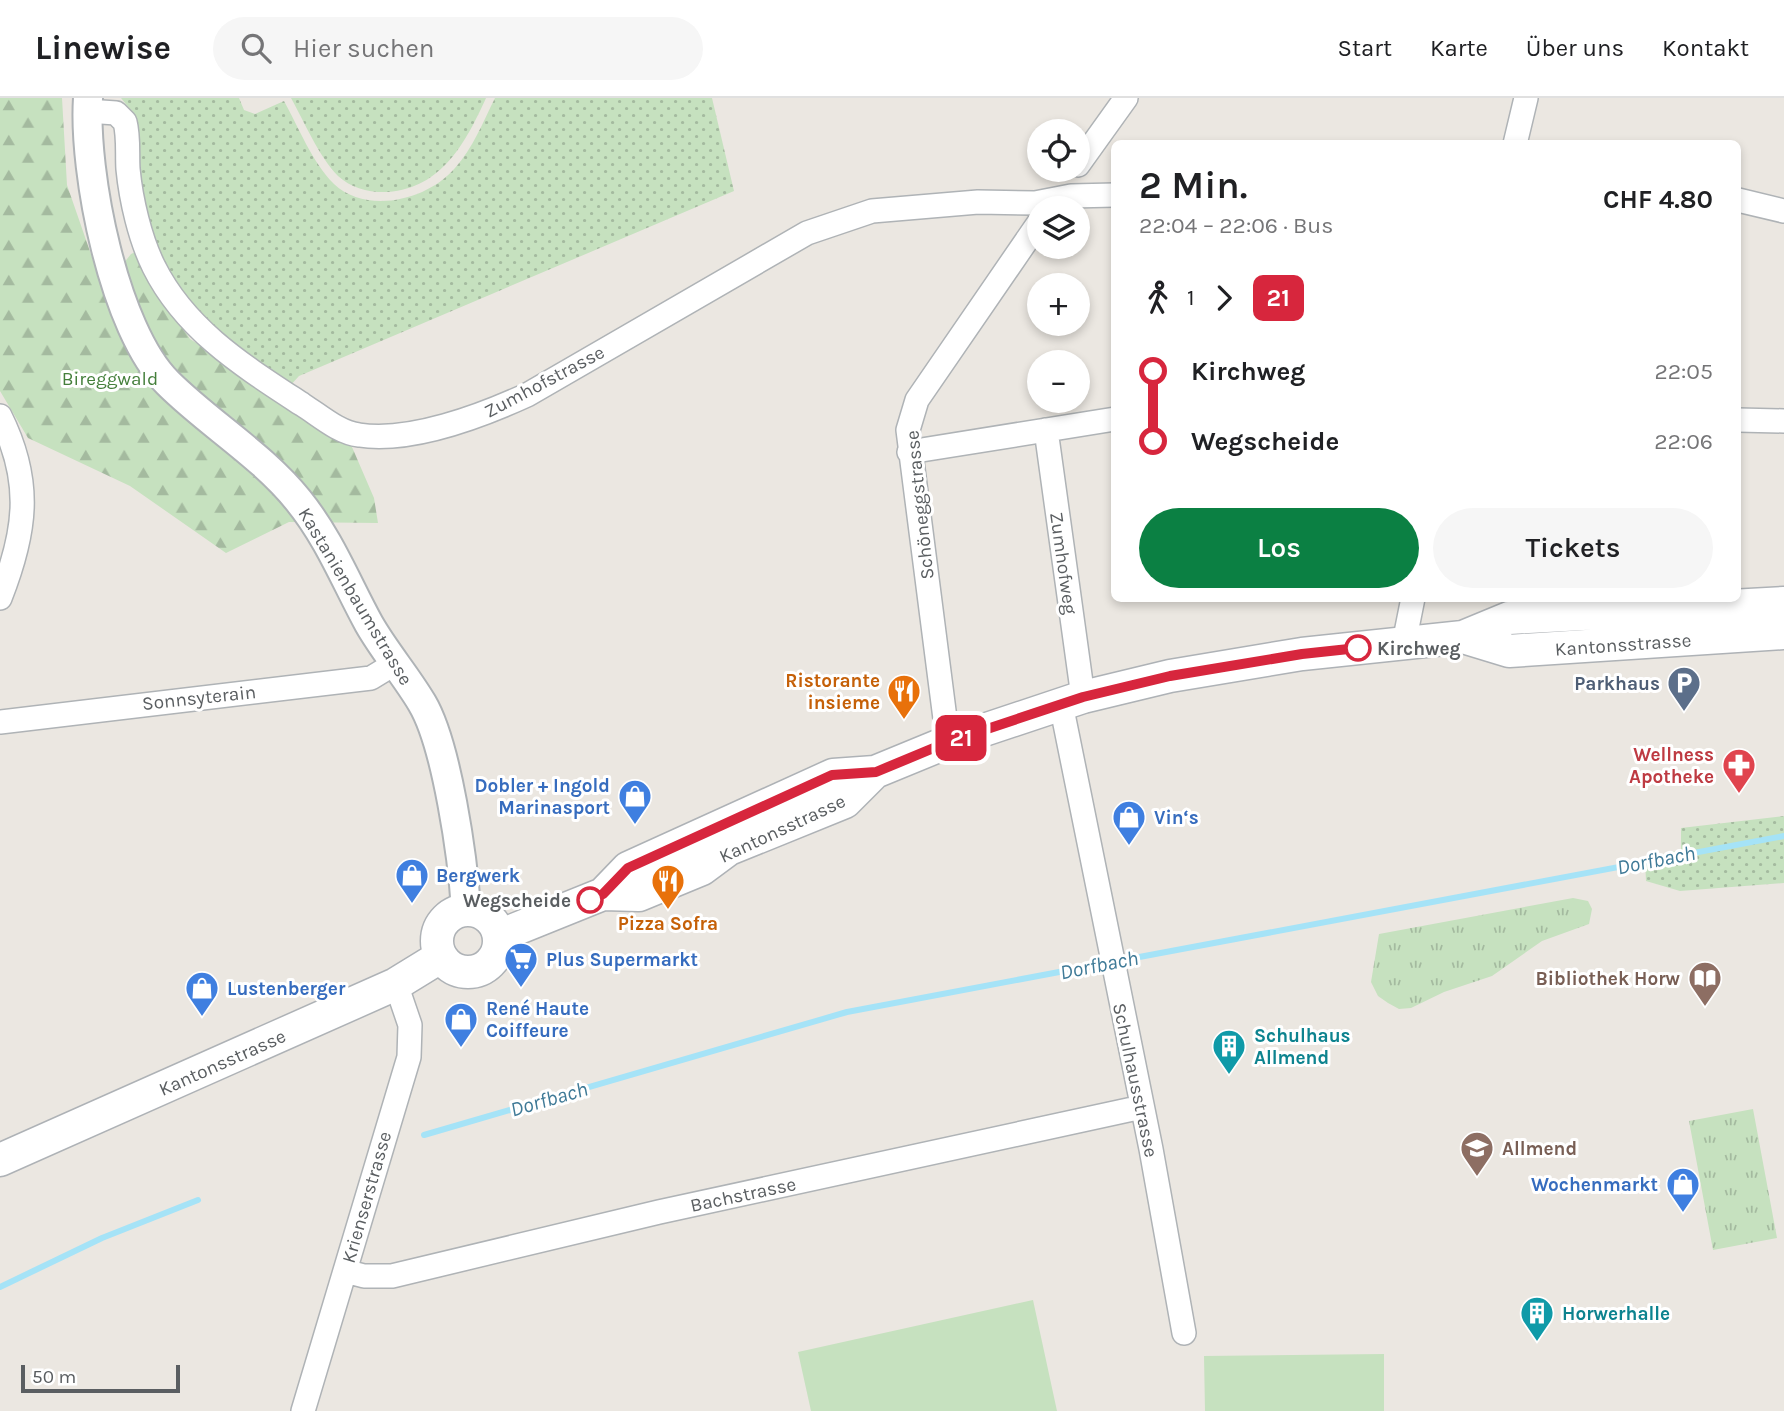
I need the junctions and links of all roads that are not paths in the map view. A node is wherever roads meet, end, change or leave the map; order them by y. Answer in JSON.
{"nodes":[{"id":1,"x":1126,"y":98,"type":"edge"},
{"id":2,"x":1526,"y":98,"type":"edge"},
{"id":3,"x":87,"y":104,"type":"edge"},
{"id":4,"x":1516,"y":140,"type":"edge"},
{"id":5,"x":1090,"y":148,"type":"edge"},
{"id":6,"x":1111,"y":195,"type":"edge"},
{"id":7,"x":1071,"y":196,"type":"edge"},
{"id":8,"x":1741,"y":202,"type":"edge"},
{"id":9,"x":1027,"y":203,"type":"edge"},
{"id":10,"x":1784,"y":211,"type":"edge"},
{"id":11,"x":1027,"y":240,"type":"edge"},
{"id":12,"x":0,"y":416,"type":"edge"},
{"id":13,"x":1111,"y":420,"type":"edge"},
{"id":14,"x":1741,"y":420,"type":"edge"},
{"id":15,"x":1784,"y":421,"type":"edge"},
{"id":16,"x":1046,"y":430,"type":"junction"},
{"id":17,"x":909,"y":452,"type":"junction"},
{"id":18,"x":0,"y":598,"type":"edge"},
{"id":19,"x":1411,"y":602,"type":"edge"},
{"id":20,"x":1784,"y":603,"type":"edge"},
{"id":21,"x":1784,"y":633,"type":"edge"},
{"id":22,"x":1463,"y":637,"type":"junction"},
{"id":23,"x":1404,"y":643,"type":"junction"},
{"id":24,"x":394,"y":664,"type":"junction"},
{"id":25,"x":1072,"y":701,"type":"junction"},
{"id":26,"x":0,"y":722,"type":"edge"},
{"id":27,"x":948,"y":742,"type":"junction"},
{"id":28,"x":466,"y":910,"type":"junction"},
{"id":29,"x":499,"y":936,"type":"junction"},
{"id":30,"x":440,"y":957,"type":"junction"},
{"id":31,"x":396,"y":984,"type":"junction"},
{"id":32,"x":1142,"y":1107,"type":"junction"},
{"id":33,"x":0,"y":1160,"type":"edge"},
{"id":34,"x":345,"y":1270,"type":"junction"},
{"id":35,"x":1184,"y":1333,"type":"dead end"},
{"id":36,"x":303,"y":1411,"type":"edge"}],
"edges":[{"from":1,"to":5,"type":"street"},
{"from":2,"to":4,"type":"street"},
{"from":3,"to":9,"type":"street","name":"Zumhofstrasse"},
{"from":3,"to":24,"type":"street","name":"Kastanienbaumstrasse"},
{"from":6,"to":7,"type":"street","name":"Zumhofstrasse"},
{"from":8,"to":10,"type":"street"},
{"from":11,"to":17,"type":"street","name":"Schöneggstrasse"},
{"from":12,"to":18,"type":"street"},
{"from":13,"to":16,"type":"street"},
{"from":14,"to":15,"type":"street"},
{"from":16,"to":17,"type":"street"},
{"from":16,"to":25,"type":"street","name":"Zumhofweg"},
{"from":17,"to":27,"type":"street","name":"Schöneggstrasse"},
{"from":19,"to":23,"type":"street"},
{"from":20,"to":22,"type":"main road","name":"Kantonsstrasse"},
{"from":21,"to":22,"type":"main road","name":"Kantonsstrasse"},
{"from":22,"to":23,"type":"main road","name":"Kantonsstrasse"},
{"from":23,"to":25,"type":"main road","name":"Kantonsstrasse"},
{"from":24,"to":26,"type":"street","name":"Sonnsyterain"},
{"from":24,"to":28,"type":"street","name":"Kastanienbaumstrasse"},
{"from":25,"to":27,"type":"main road","name":"Kantonsstrasse"},
{"from":25,"to":32,"type":"street","name":"Schulhausstrasse"},
{"from":27,"to":29,"type":"main road","name":"Kantonsstrasse"},
{"from":28,"to":29,"type":"main road"},
{"from":28,"to":30,"type":"main road"},
{"from":29,"to":30,"type":"main road"},
{"from":30,"to":31,"type":"main road","name":"Kantonsstrasse"},
{"from":31,"to":33,"type":"main road","name":"Kantonsstrasse"},
{"from":31,"to":34,"type":"street","name":"Krienserstrasse"},
{"from":32,"to":34,"type":"street","name":"Bachstrasse"},
{"from":32,"to":35,"type":"street","name":"Schulhausstrasse"},
{"from":34,"to":36,"type":"street","name":"Krienserstrasse"}]}
